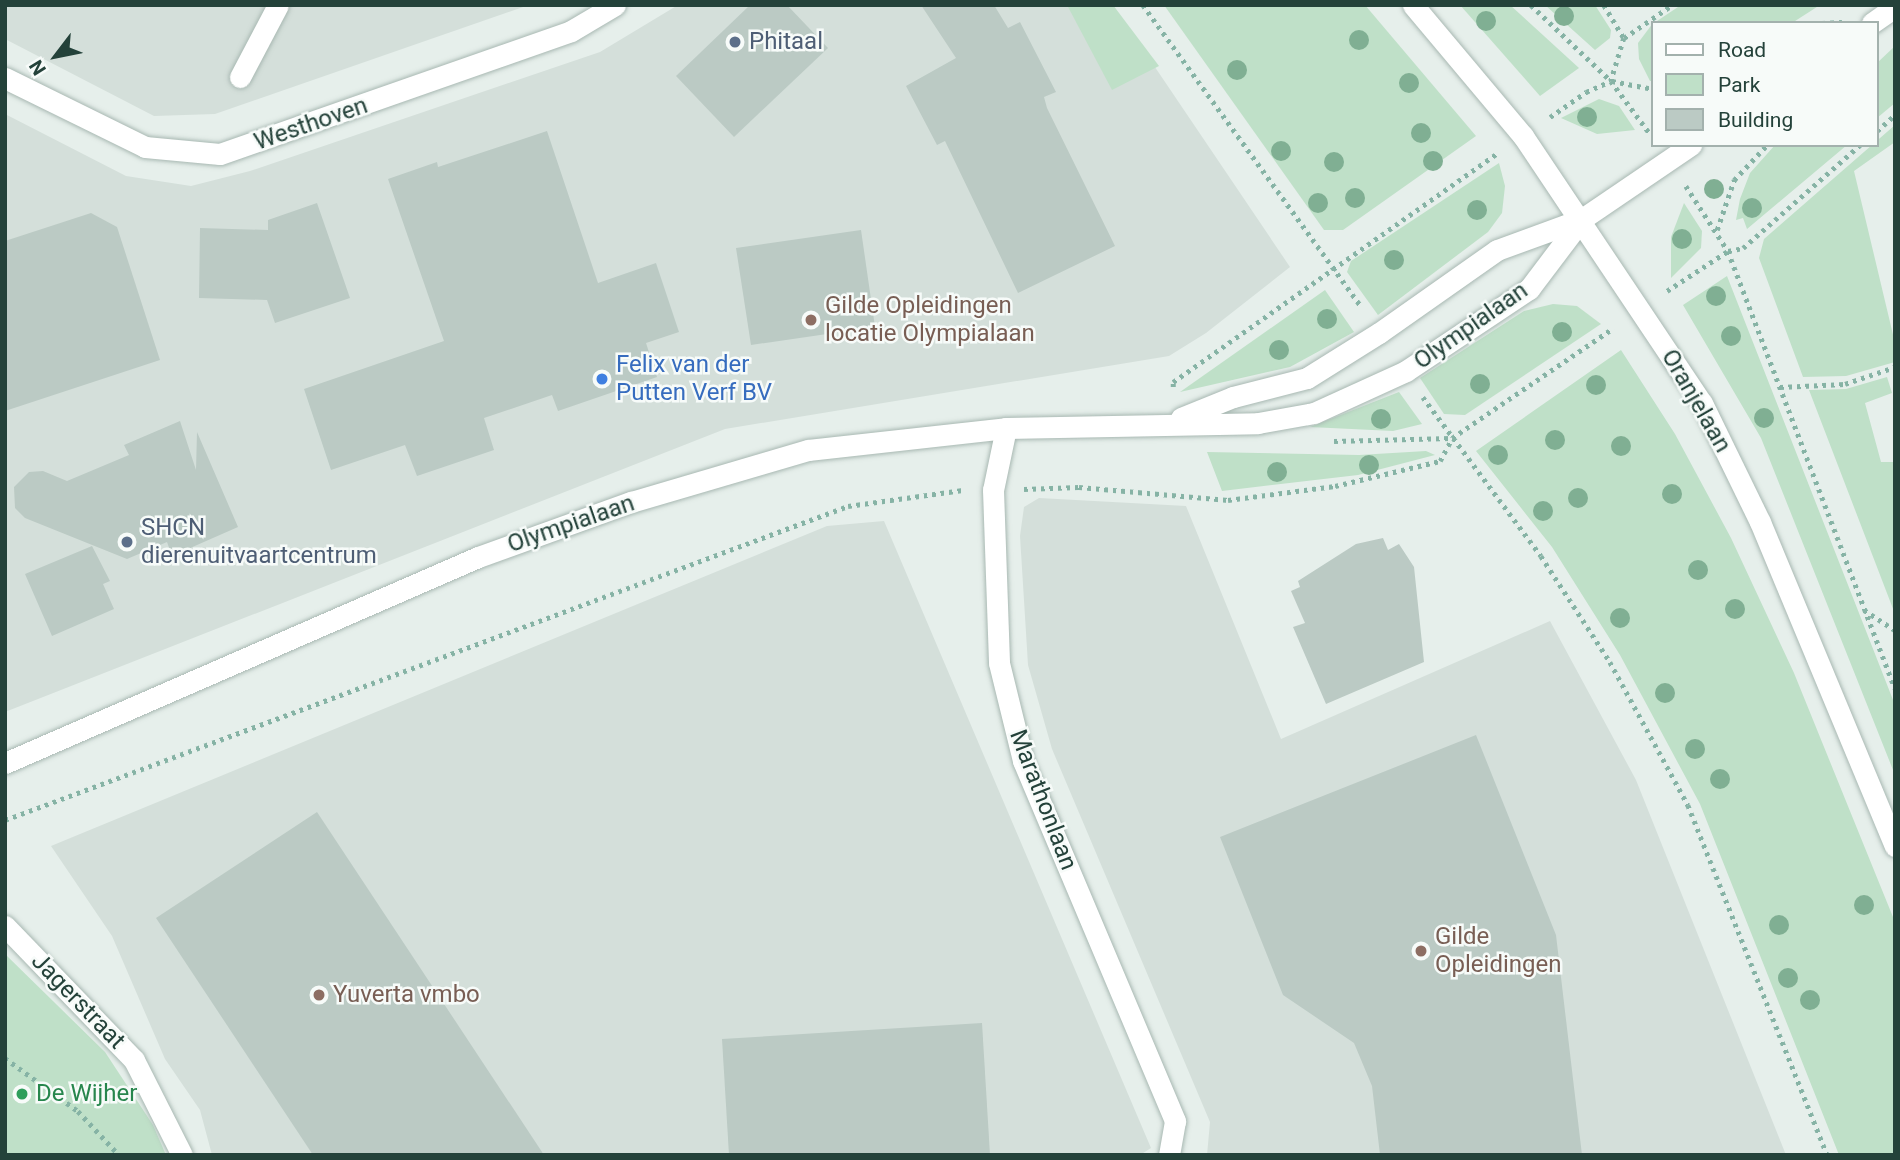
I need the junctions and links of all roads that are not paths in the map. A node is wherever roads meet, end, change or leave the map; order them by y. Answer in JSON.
{"nodes":[{"id":1,"x":278,"y":5,"type":"edge"},
{"id":2,"x":615,"y":5,"type":"edge"},
{"id":3,"x":1413,"y":5,"type":"edge"},
{"id":4,"x":1895,"y":7,"type":"edge"},
{"id":5,"x":1875,"y":21,"type":"edge"},
{"id":6,"x":240,"y":77,"type":"dead end"},
{"id":7,"x":5,"y":78,"type":"edge"},
{"id":8,"x":1688,"y":147,"type":"edge"},
{"id":9,"x":1582,"y":219,"type":"junction"},
{"id":10,"x":1172,"y":422,"type":"junction"},
{"id":11,"x":1006,"y":428,"type":"junction"},
{"id":12,"x":7,"y":759,"type":"edge"},
{"id":13,"x":1895,"y":846,"type":"edge"},
{"id":14,"x":5,"y":926,"type":"edge"},
{"id":15,"x":182,"y":1155,"type":"edge"},
{"id":16,"x":1168,"y":1155,"type":"edge"}],
"edges":[{"from":1,"to":6,"type":"street"},
{"from":2,"to":7,"type":"street","name":"Westhoven"},
{"from":3,"to":9,"type":"street","name":"Oranjelaan"},
{"from":4,"to":5,"type":"street"},
{"from":8,"to":9,"type":"street"},
{"from":9,"to":10,"type":"street","name":"Olympialaan"},
{"from":9,"to":10,"type":"street","name":"Olympialaan"},
{"from":9,"to":13,"type":"street","name":"Oranjelaan"},
{"from":10,"to":11,"type":"street","name":"Olympialaan"},
{"from":11,"to":12,"type":"street","name":"Olympialaan"},
{"from":11,"to":16,"type":"street","name":"Marathonlaan"},
{"from":14,"to":15,"type":"street","name":"Jagerstraat"}]}
